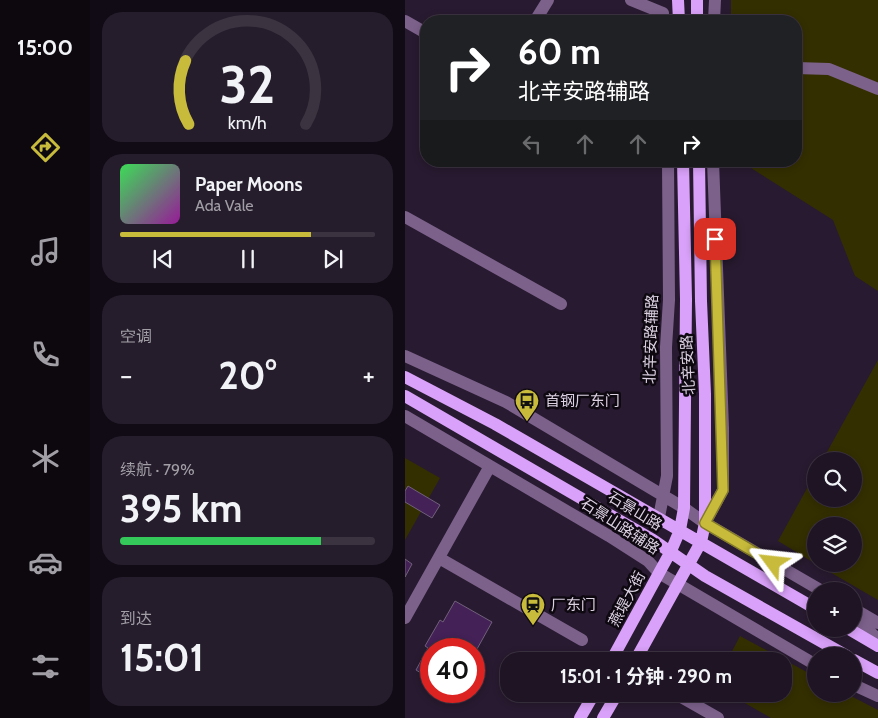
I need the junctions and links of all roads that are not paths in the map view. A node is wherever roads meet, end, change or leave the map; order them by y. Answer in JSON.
{"nodes":[{"id":1,"x":548,"y":0,"type":"edge"},
{"id":2,"x":631,"y":0,"type":"edge"},
{"id":3,"x":663,"y":0,"type":"edge"},
{"id":4,"x":678,"y":0,"type":"edge"},
{"id":5,"x":697,"y":0,"type":"edge"},
{"id":6,"x":715,"y":0,"type":"edge"},
{"id":7,"x":539,"y":15,"type":"edge"},
{"id":8,"x":658,"y":15,"type":"edge"},
{"id":9,"x":662,"y":15,"type":"edge"},
{"id":10,"x":679,"y":15,"type":"edge"},
{"id":11,"x":697,"y":15,"type":"edge"},
{"id":12,"x":715,"y":15,"type":"edge"},
{"id":13,"x":405,"y":21,"type":"edge"},
{"id":14,"x":420,"y":30,"type":"edge"},
{"id":15,"x":802,"y":68,"type":"edge"},
{"id":16,"x":878,"y":89,"type":"edge"},
{"id":17,"x":669,"y":167,"type":"edge"},
{"id":18,"x":683,"y":167,"type":"edge"},
{"id":19,"x":699,"y":167,"type":"edge"},
{"id":20,"x":713,"y":167,"type":"edge"},
{"id":21,"x":405,"y":217,"type":"edge"},
{"id":22,"x":685,"y":218,"type":"junction"},
{"id":23,"x":669,"y":266,"type":"junction"},
{"id":24,"x":561,"y":304,"type":"dead end"},
{"id":25,"x":405,"y":356,"type":"edge"},
{"id":26,"x":405,"y":372,"type":"edge"},
{"id":27,"x":410,"y":380,"type":"edge"},
{"id":28,"x":405,"y":396,"type":"edge"},
{"id":29,"x":405,"y":416,"type":"edge"},
{"id":30,"x":490,"y":466,"type":"junction"},
{"id":31,"x":664,"y":496,"type":"junction"},
{"id":32,"x":684,"y":508,"type":"junction"},
{"id":33,"x":659,"y":517,"type":"junction"},
{"id":34,"x":705,"y":523,"type":"junction"},
{"id":35,"x":680,"y":530,"type":"junction"},
{"id":36,"x":701,"y":542,"type":"junction"},
{"id":37,"x":671,"y":551,"type":"junction"},
{"id":38,"x":439,"y":558,"type":"junction"},
{"id":39,"x":689,"y":564,"type":"junction"},
{"id":40,"x":659,"y":573,"type":"junction"},
{"id":41,"x":807,"y":582,"type":"edge"},
{"id":42,"x":678,"y":583,"type":"junction"},
{"id":43,"x":807,"y":604,"type":"edge"},
{"id":44,"x":862,"y":614,"type":"edge"},
{"id":45,"x":405,"y":618,"type":"edge"},
{"id":46,"x":862,"y":623,"type":"edge"},
{"id":47,"x":878,"y":623,"type":"edge"},
{"id":48,"x":862,"y":637,"type":"edge"},
{"id":49,"x":582,"y":640,"type":"dead end"},
{"id":50,"x":878,"y":640,"type":"edge"},
{"id":51,"x":878,"y":646,"type":"edge"},
{"id":52,"x":831,"y":647,"type":"edge"},
{"id":53,"x":616,"y":652,"type":"edge"},
{"id":54,"x":640,"y":652,"type":"edge"},
{"id":55,"x":807,"y":660,"type":"edge"},
{"id":56,"x":862,"y":665,"type":"edge"},
{"id":57,"x":878,"y":674,"type":"edge"},
{"id":58,"x":862,"y":689,"type":"edge"},
{"id":59,"x":878,"y":696,"type":"edge"},
{"id":60,"x":589,"y":702,"type":"edge"},
{"id":61,"x":612,"y":702,"type":"edge"},
{"id":62,"x":690,"y":702,"type":"edge"},
{"id":63,"x":580,"y":718,"type":"edge"},
{"id":64,"x":603,"y":718,"type":"edge"},
{"id":65,"x":718,"y":718,"type":"edge"}],
"edges":[{"from":1,"to":7,"type":"street"},
{"from":2,"to":8,"type":"street"},
{"from":3,"to":9,"type":"street"},
{"from":4,"to":10,"type":"main road"},
{"from":5,"to":11,"type":"main road"},
{"from":6,"to":12,"type":"street"},
{"from":13,"to":14,"type":"street"},
{"from":15,"to":16,"type":"street"},
{"from":17,"to":23,"type":"street","name":"北辛安路辅路"},
{"from":18,"to":22,"type":"main road","name":"北辛安路"},
{"from":19,"to":34,"type":"main road","name":"北辛安路"},
{"from":20,"to":34,"type":"street"},
{"from":21,"to":24,"type":"street"},
{"from":22,"to":23,"type":"street"},
{"from":22,"to":32,"type":"main road","name":"北辛安路"},
{"from":23,"to":31,"type":"street","name":"北辛安路辅路"},
{"from":25,"to":31,"type":"street"},
{"from":26,"to":27,"type":"street"},
{"from":27,"to":33,"type":"main road","name":"石景山路"},
{"from":28,"to":37,"type":"main road","name":"石景山路"},
{"from":29,"to":30,"type":"street","name":"石景山路辅路"},
{"from":30,"to":38,"type":"street"},
{"from":30,"to":40,"type":"street","name":"石景山路辅路"},
{"from":31,"to":32,"type":"street"},
{"from":31,"to":33,"type":"street","name":"北辛安路辅路"},
{"from":32,"to":34,"type":"street"},
{"from":32,"to":35,"type":"main road","name":"北辛安路"},
{"from":33,"to":35,"type":"main road","name":"石景山路"},
{"from":34,"to":36,"type":"main road","name":"北辛安路"},
{"from":34,"to":41,"type":"street"},
{"from":35,"to":36,"type":"main road","name":"石景山路"},
{"from":35,"to":37,"type":"main road","name":"北辛安路"},
{"from":36,"to":39,"type":"main road","name":"北辛安路"},
{"from":36,"to":43,"type":"main road","name":"石景山路"},
{"from":37,"to":39,"type":"main road","name":"石景山路"},
{"from":37,"to":40,"type":"main road","name":"燕堤大街"},
{"from":38,"to":45,"type":"street"},
{"from":38,"to":49,"type":"street"},
{"from":39,"to":42,"type":"main road"},
{"from":39,"to":52,"type":"main road","name":"石景山路"},
{"from":40,"to":42,"type":"street","name":"石景山路辅路"},
{"from":40,"to":53,"type":"main road","name":"燕堤大街"},
{"from":42,"to":54,"type":"main road"},
{"from":42,"to":55,"type":"street","name":"石景山路辅路"},
{"from":44,"to":47,"type":"street"},
{"from":46,"to":50,"type":"street"},
{"from":48,"to":51,"type":"main road"},
{"from":56,"to":57,"type":"main road"},
{"from":58,"to":59,"type":"street"},
{"from":60,"to":63,"type":"main road"},
{"from":61,"to":64,"type":"main road"},
{"from":62,"to":65,"type":"street"}]}
